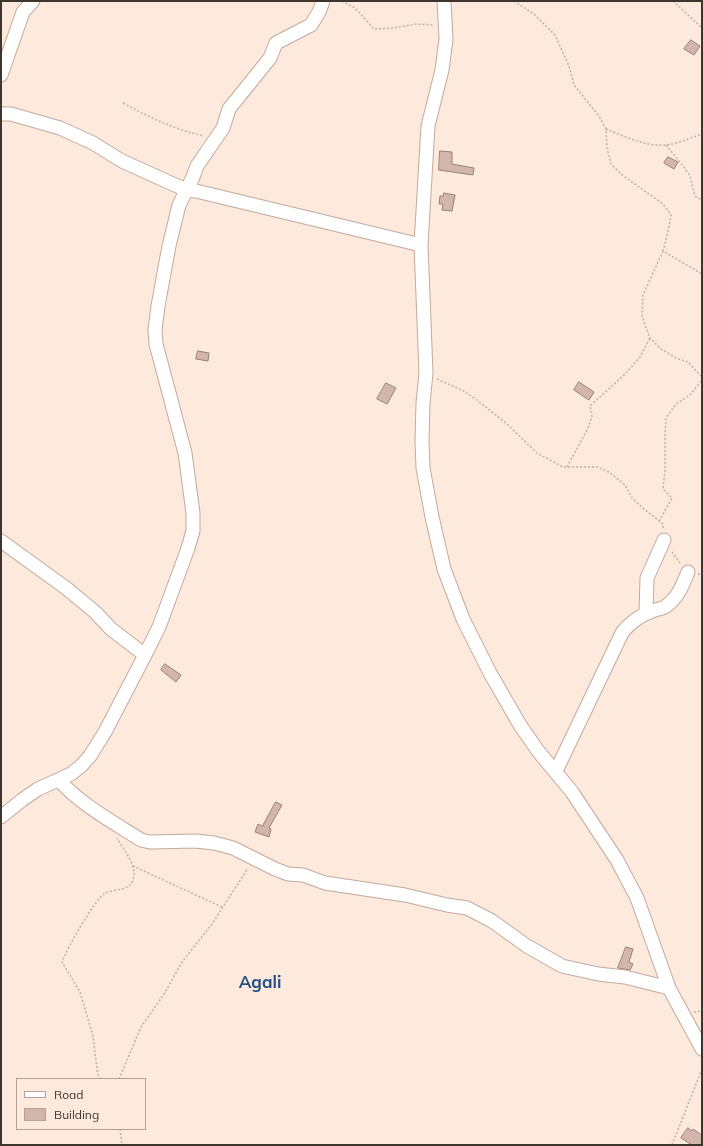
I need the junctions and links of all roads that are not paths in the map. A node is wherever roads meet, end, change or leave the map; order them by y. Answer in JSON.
{"nodes":[{"id":1,"x":33,"y":1,"type":"edge"},
{"id":2,"x":323,"y":1,"type":"edge"},
{"id":3,"x":444,"y":1,"type":"edge"},
{"id":4,"x":1,"y":75,"type":"edge"},
{"id":5,"x":1,"y":114,"type":"edge"},
{"id":6,"x":186,"y":190,"type":"junction"},
{"id":7,"x":420,"y":245,"type":"junction"},
{"id":8,"x":664,"y":540,"type":"road end"},
{"id":9,"x":1,"y":541,"type":"edge"},
{"id":10,"x":688,"y":572,"type":"road end"},
{"id":11,"x":646,"y":613,"type":"junction"},
{"id":12,"x":145,"y":655,"type":"junction"},
{"id":13,"x":556,"y":771,"type":"junction"},
{"id":14,"x":60,"y":780,"type":"junction"},
{"id":15,"x":1,"y":817,"type":"edge"},
{"id":16,"x":669,"y":988,"type":"junction"},
{"id":17,"x":702,"y":1049,"type":"edge"}],
"edges":[{"from":1,"to":4,"type":"street"},
{"from":2,"to":6,"type":"street"},
{"from":3,"to":7,"type":"street"},
{"from":5,"to":6,"type":"street"},
{"from":6,"to":7,"type":"street"},
{"from":6,"to":12,"type":"street"},
{"from":7,"to":13,"type":"street"},
{"from":8,"to":11,"type":"street"},
{"from":9,"to":12,"type":"street"},
{"from":10,"to":11,"type":"street"},
{"from":11,"to":13,"type":"street"},
{"from":12,"to":14,"type":"street"},
{"from":13,"to":16,"type":"street"},
{"from":14,"to":15,"type":"street"},
{"from":14,"to":16,"type":"street"},
{"from":16,"to":17,"type":"street"}]}
